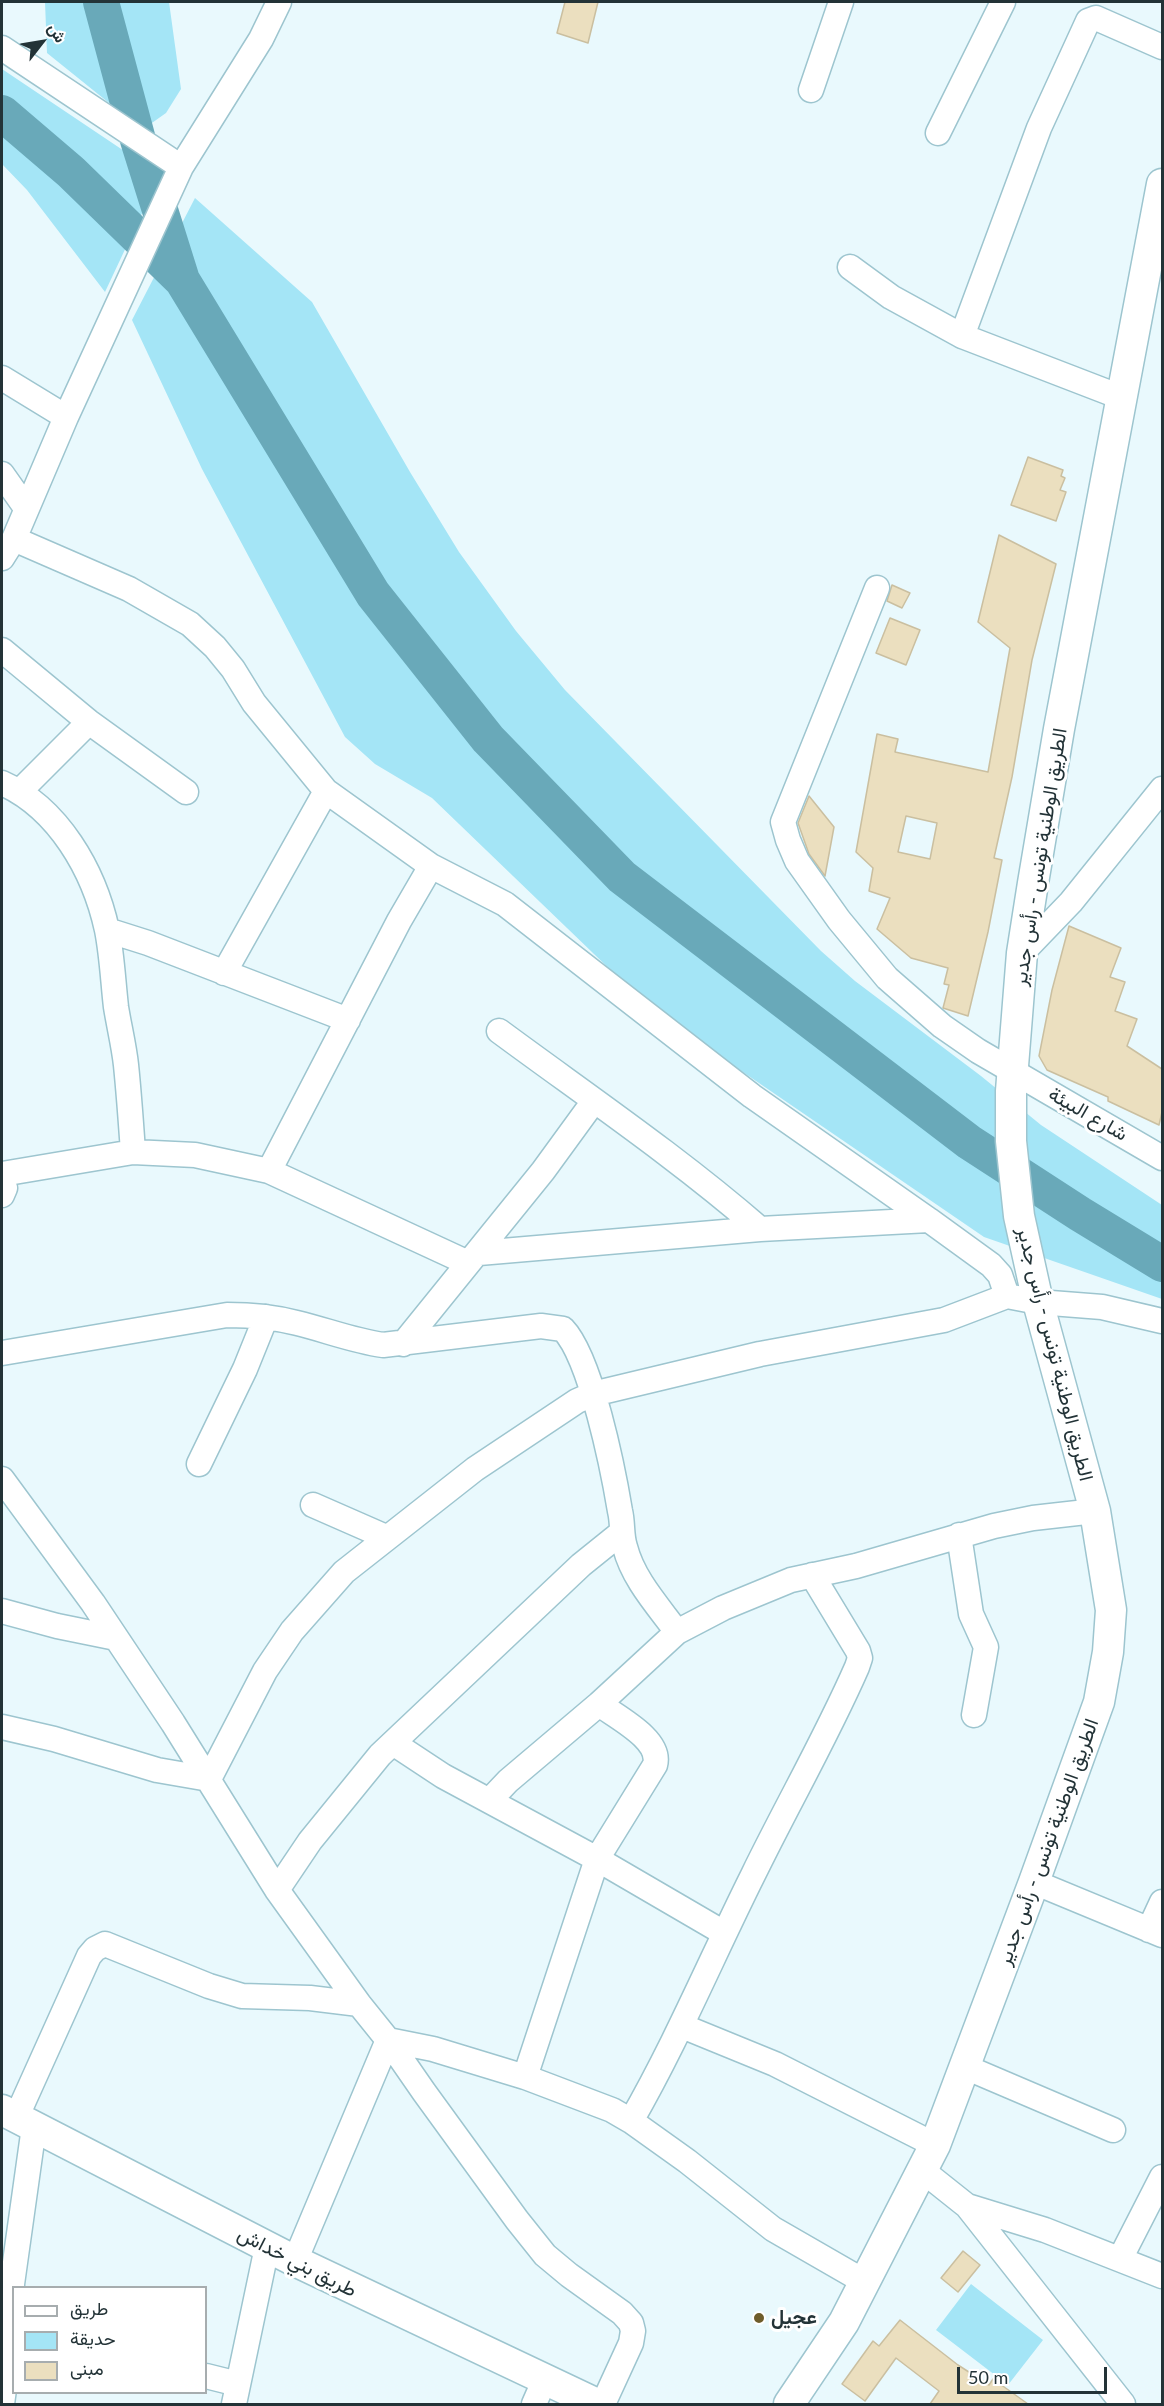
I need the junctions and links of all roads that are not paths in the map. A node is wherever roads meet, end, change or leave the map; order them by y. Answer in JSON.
{"nodes":[{"id":1,"x":279,"y":2,"type":"edge"},
{"id":2,"x":841,"y":2,"type":"edge"},
{"id":3,"x":1003,"y":2,"type":"edge"},
{"id":4,"x":1162,"y":46,"type":"edge"},
{"id":5,"x":2,"y":48,"type":"edge"},
{"id":6,"x":811,"y":90,"type":"dead end"},
{"id":7,"x":938,"y":133,"type":"dead end"},
{"id":8,"x":181,"y":167,"type":"junction"},
{"id":9,"x":1162,"y":184,"type":"edge"},
{"id":10,"x":850,"y":267,"type":"dead end"},
{"id":11,"x":962,"y":336,"type":"junction"},
{"id":12,"x":2,"y":378,"type":"edge"},
{"id":13,"x":1123,"y":398,"type":"junction"},
{"id":14,"x":66,"y":417,"type":"junction"},
{"id":15,"x":2,"y":474,"type":"edge"},
{"id":16,"x":26,"y":508,"type":"junction"},
{"id":17,"x":8,"y":549,"type":"edge"},
{"id":18,"x":877,"y":588,"type":"dead end"},
{"id":19,"x":2,"y":650,"type":"edge"},
{"id":20,"x":89,"y":722,"type":"junction"},
{"id":21,"x":11,"y":787,"type":"edge"},
{"id":22,"x":1162,"y":789,"type":"edge"},
{"id":23,"x":326,"y":791,"type":"junction"},
{"id":24,"x":186,"y":792,"type":"dead end"},
{"id":25,"x":431,"y":866,"type":"junction"},
{"id":26,"x":107,"y":930,"type":"junction"},
{"id":27,"x":1022,"y":953,"type":"junction"},
{"id":28,"x":224,"y":973,"type":"junction"},
{"id":29,"x":348,"y":1020,"type":"junction"},
{"id":30,"x":499,"y":1031,"type":"dead end"},
{"id":31,"x":1012,"y":1081,"type":"junction"},
{"id":32,"x":594,"y":1101,"type":"junction"},
{"id":33,"x":133,"y":1152,"type":"junction"},
{"id":34,"x":1162,"y":1158,"type":"edge"},
{"id":35,"x":269,"y":1171,"type":"junction"},
{"id":36,"x":2,"y":1174,"type":"edge"},
{"id":37,"x":2,"y":1181,"type":"edge"},
{"id":38,"x":2,"y":1195,"type":"edge"},
{"id":39,"x":929,"y":1220,"type":"junction"},
{"id":40,"x":760,"y":1229,"type":"junction"},
{"id":41,"x":473,"y":1258,"type":"junction"},
{"id":42,"x":1007,"y":1296,"type":"junction"},
{"id":43,"x":1038,"y":1302,"type":"junction"},
{"id":44,"x":266,"y":1317,"type":"junction"},
{"id":45,"x":1162,"y":1321,"type":"edge"},
{"id":46,"x":403,"y":1344,"type":"junction"},
{"id":47,"x":2,"y":1353,"type":"edge"},
{"id":48,"x":593,"y":1394,"type":"junction"},
{"id":49,"x":199,"y":1464,"type":"dead end"},
{"id":50,"x":2,"y":1479,"type":"edge"},
{"id":51,"x":313,"y":1505,"type":"dead end"},
{"id":52,"x":1095,"y":1511,"type":"junction"},
{"id":53,"x":622,"y":1532,"type":"junction"},
{"id":54,"x":959,"y":1535,"type":"junction"},
{"id":55,"x":386,"y":1538,"type":"junction"},
{"id":56,"x":812,"y":1575,"type":"junction"},
{"id":57,"x":2,"y":1611,"type":"edge"},
{"id":58,"x":677,"y":1632,"type":"junction"},
{"id":59,"x":116,"y":1638,"type":"junction"},
{"id":60,"x":599,"y":1704,"type":"junction"},
{"id":61,"x":974,"y":1715,"type":"dead end"},
{"id":62,"x":4,"y":1734,"type":"edge"},
{"id":63,"x":393,"y":1743,"type":"junction"},
{"id":64,"x":209,"y":1779,"type":"junction"},
{"id":65,"x":490,"y":1800,"type":"junction"},
{"id":66,"x":597,"y":1859,"type":"junction"},
{"id":67,"x":1034,"y":1882,"type":"junction"},
{"id":68,"x":277,"y":1890,"type":"junction"},
{"id":69,"x":1162,"y":1902,"type":"edge"},
{"id":70,"x":1156,"y":1932,"type":"edge"},
{"id":71,"x":724,"y":1933,"type":"junction"},
{"id":72,"x":359,"y":2004,"type":"junction"},
{"id":73,"x":682,"y":2026,"type":"junction"},
{"id":74,"x":388,"y":2040,"type":"junction"},
{"id":75,"x":963,"y":2066,"type":"junction"},
{"id":76,"x":525,"y":2078,"type":"junction"},
{"id":77,"x":17,"y":2118,"type":"edge"},
{"id":78,"x":631,"y":2121,"type":"junction"},
{"id":79,"x":1113,"y":2130,"type":"dead end"},
{"id":80,"x":934,"y":2145,"type":"junction"},
{"id":81,"x":922,"y":2171,"type":"junction"},
{"id":82,"x":1162,"y":2177,"type":"edge"},
{"id":83,"x":967,"y":2206,"type":"junction"},
{"id":84,"x":267,"y":2247,"type":"junction"},
{"id":85,"x":1120,"y":2259,"type":"junction"},
{"id":86,"x":295,"y":2261,"type":"junction"},
{"id":87,"x":1162,"y":2276,"type":"edge"},
{"id":88,"x":7,"y":2282,"type":"edge"},
{"id":89,"x":858,"y":2294,"type":"junction"},
{"id":90,"x":12,"y":2322,"type":"edge"},
{"id":91,"x":12,"y":2337,"type":"edge"},
{"id":92,"x":207,"y":2377,"type":"edge"},
{"id":93,"x":539,"y":2392,"type":"edge"},
{"id":94,"x":236,"y":2394,"type":"edge"},
{"id":95,"x":2,"y":2404,"type":"edge"},
{"id":96,"x":597,"y":2404,"type":"edge"},
{"id":97,"x":603,"y":2404,"type":"edge"},
{"id":98,"x":769,"y":2404,"type":"edge"},
{"id":99,"x":789,"y":2404,"type":"edge"},
{"id":100,"x":1123,"y":2404,"type":"edge"}],
"edges":[{"from":1,"to":8,"type":"street"},
{"from":2,"to":6,"type":"street"},
{"from":3,"to":7,"type":"street"},
{"from":4,"to":11,"type":"street"},
{"from":5,"to":8,"type":"street"},
{"from":8,"to":14,"type":"street"},
{"from":9,"to":13,"type":"main road","name":"الطريق الوطنية تونس - رأس جدير"},
{"from":10,"to":11,"type":"street"},
{"from":11,"to":13,"type":"street"},
{"from":12,"to":14,"type":"street"},
{"from":13,"to":27,"type":"main road","name":"الطريق الوطنية تونس - رأس جدير"},
{"from":14,"to":16,"type":"street"},
{"from":15,"to":16,"type":"street"},
{"from":16,"to":17,"type":"street"},
{"from":17,"to":23,"type":"street"},
{"from":18,"to":31,"type":"street","name":"شارع البيئة"},
{"from":19,"to":20,"type":"street"},
{"from":20,"to":21,"type":"street"},
{"from":20,"to":24,"type":"street"},
{"from":21,"to":26,"type":"street"},
{"from":22,"to":27,"type":"street"},
{"from":23,"to":25,"type":"street"},
{"from":23,"to":28,"type":"street"},
{"from":25,"to":29,"type":"street"},
{"from":25,"to":39,"type":"street"},
{"from":26,"to":28,"type":"street"},
{"from":26,"to":33,"type":"street"},
{"from":27,"to":31,"type":"main road","name":"الطريق الوطنية تونس - رأس جدير"},
{"from":28,"to":29,"type":"street"},
{"from":29,"to":35,"type":"street"},
{"from":30,"to":32,"type":"street"},
{"from":31,"to":34,"type":"street","name":"شارع البيئة"},
{"from":31,"to":43,"type":"main road","name":"الطريق الوطنية تونس - رأس جدير"},
{"from":32,"to":40,"type":"street"},
{"from":32,"to":41,"type":"street"},
{"from":33,"to":35,"type":"street"},
{"from":33,"to":36,"type":"street"},
{"from":35,"to":41,"type":"street"},
{"from":37,"to":38,"type":"street"},
{"from":39,"to":40,"type":"street"},
{"from":39,"to":42,"type":"street"},
{"from":40,"to":41,"type":"street"},
{"from":41,"to":46,"type":"street"},
{"from":42,"to":43,"type":"street"},
{"from":42,"to":48,"type":"street"},
{"from":43,"to":45,"type":"street"},
{"from":43,"to":52,"type":"main road","name":"الطريق الوطنية تونس - رأس جدير"},
{"from":44,"to":46,"type":"street"},
{"from":44,"to":47,"type":"street"},
{"from":44,"to":49,"type":"street"},
{"from":46,"to":48,"type":"street"},
{"from":48,"to":53,"type":"street"},
{"from":48,"to":55,"type":"street"},
{"from":50,"to":59,"type":"street"},
{"from":51,"to":55,"type":"street"},
{"from":52,"to":54,"type":"street"},
{"from":52,"to":67,"type":"main road","name":"الطريق الوطنية تونس - رأس جدير"},
{"from":53,"to":58,"type":"street"},
{"from":53,"to":63,"type":"street"},
{"from":54,"to":56,"type":"street"},
{"from":54,"to":61,"type":"street"},
{"from":55,"to":64,"type":"street"},
{"from":56,"to":58,"type":"street"},
{"from":56,"to":71,"type":"street"},
{"from":57,"to":59,"type":"street"},
{"from":58,"to":60,"type":"street"},
{"from":59,"to":64,"type":"street"},
{"from":60,"to":65,"type":"street"},
{"from":60,"to":66,"type":"street"},
{"from":62,"to":64,"type":"street"},
{"from":63,"to":65,"type":"street"},
{"from":63,"to":68,"type":"street"},
{"from":64,"to":68,"type":"street"},
{"from":65,"to":66,"type":"street"},
{"from":66,"to":71,"type":"street"},
{"from":66,"to":76,"type":"street"},
{"from":67,"to":70,"type":"street"},
{"from":67,"to":75,"type":"main road","name":"الطريق الوطنية تونس - رأس جدير"},
{"from":68,"to":72,"type":"street"},
{"from":69,"to":70,"type":"street"},
{"from":71,"to":73,"type":"street"},
{"from":72,"to":74,"type":"street"},
{"from":72,"to":77,"type":"street"},
{"from":73,"to":78,"type":"street"},
{"from":73,"to":80,"type":"street"},
{"from":74,"to":76,"type":"street"},
{"from":74,"to":86,"type":"street"},
{"from":74,"to":97,"type":"street"},
{"from":75,"to":79,"type":"street"},
{"from":75,"to":80,"type":"main road","name":"الطريق الوطنية تونس - رأس جدير"},
{"from":76,"to":78,"type":"street"},
{"from":77,"to":84,"type":"main road","name":"طريق بني خداش"},
{"from":77,"to":88,"type":"street"},
{"from":78,"to":89,"type":"street"},
{"from":80,"to":81,"type":"main road","name":"الطريق الوطنية تونس - رأس جدير"},
{"from":81,"to":83,"type":"street"},
{"from":81,"to":89,"type":"main road","name":"الطريق الوطنية تونس - رأس جدير"},
{"from":82,"to":85,"type":"street"},
{"from":83,"to":85,"type":"street"},
{"from":83,"to":100,"type":"street"},
{"from":84,"to":86,"type":"main road","name":"طريق بني خداش"},
{"from":84,"to":94,"type":"street"},
{"from":85,"to":87,"type":"street"},
{"from":86,"to":93,"type":"main road","name":"طريق بني خداش"},
{"from":88,"to":90,"type":"street"},
{"from":89,"to":98,"type":"main road","name":"الطريق الوطنية تونس - رأس جدير"},
{"from":89,"to":99,"type":"main road","name":"الطريق الوطنية تونس - رأس جدير"},
{"from":91,"to":95,"type":"street"},
{"from":92,"to":94,"type":"street"},
{"from":93,"to":96,"type":"main road","name":"طريق بني خداش"}]}
